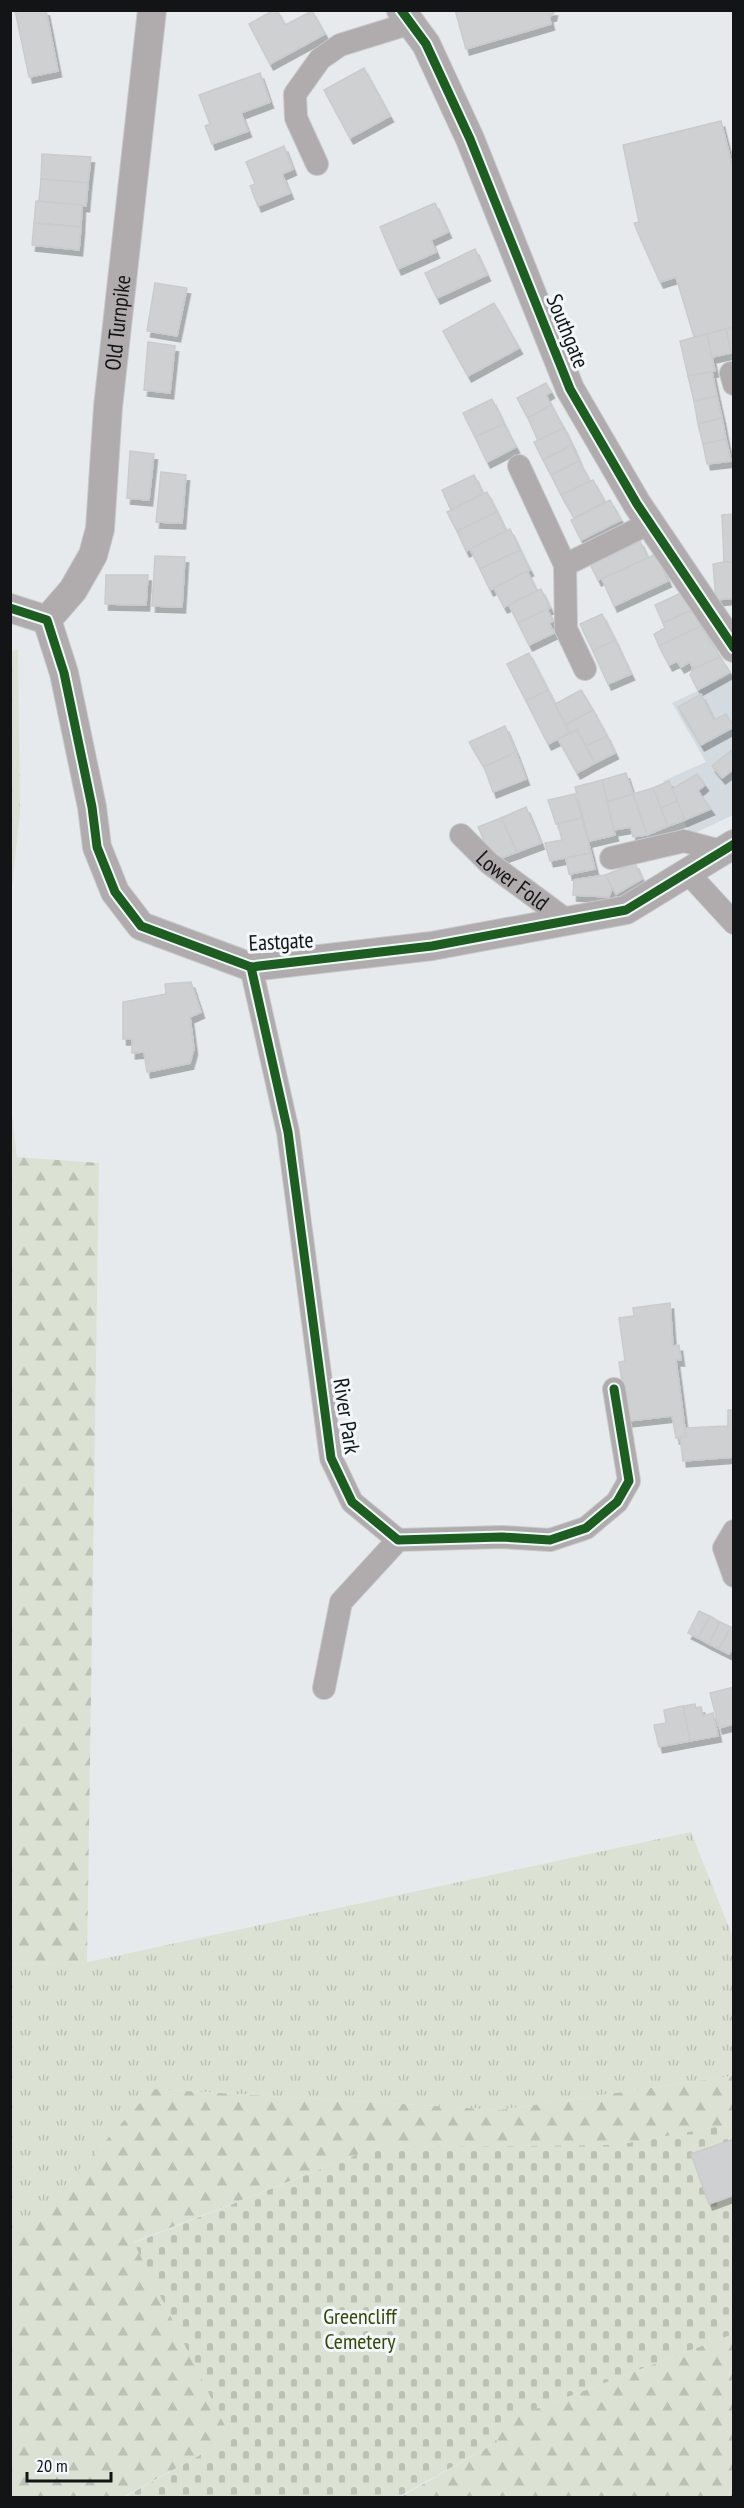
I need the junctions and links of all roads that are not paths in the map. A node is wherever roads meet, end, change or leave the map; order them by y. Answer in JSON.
{"nodes":[{"id":1,"x":152,"y":10,"type":"edge"},
{"id":2,"x":406,"y":17,"type":"edge"},
{"id":3,"x":317,"y":164,"type":"dead end"},
{"id":4,"x":519,"y":466,"type":"dead end"},
{"id":5,"x":650,"y":523,"type":"junction"},
{"id":6,"x":564,"y":565,"type":"junction"},
{"id":7,"x":27,"y":613,"type":"edge"},
{"id":8,"x":734,"y":648,"type":"edge"},
{"id":9,"x":585,"y":669,"type":"dead end"},
{"id":10,"x":461,"y":835,"type":"dead end"},
{"id":11,"x":728,"y":848,"type":"edge"},
{"id":12,"x":611,"y":858,"type":"dead end"},
{"id":13,"x":688,"y":873,"type":"junction"},
{"id":14,"x":569,"y":922,"type":"junction"},
{"id":15,"x":734,"y":923,"type":"edge"},
{"id":16,"x":251,"y":967,"type":"junction"},
{"id":17,"x":614,"y":1389,"type":"dead end"},
{"id":18,"x":734,"y":1531,"type":"edge"},
{"id":19,"x":398,"y":1540,"type":"junction"},
{"id":20,"x":734,"y":1576,"type":"edge"},
{"id":21,"x":324,"y":1688,"type":"dead end"}],
"edges":[{"from":1,"to":7,"type":"street","name":"Old Turnpike"},
{"from":2,"to":3,"type":"street"},
{"from":2,"to":5,"type":"street","name":"Southgate"},
{"from":4,"to":6,"type":"street"},
{"from":5,"to":6,"type":"street"},
{"from":5,"to":8,"type":"street","name":"Southgate"},
{"from":6,"to":9,"type":"street"},
{"from":7,"to":16,"type":"street","name":"Eastgate"},
{"from":10,"to":14,"type":"street","name":"Lower Fold"},
{"from":11,"to":12,"type":"street"},
{"from":11,"to":13,"type":"street","name":"Eastgate"},
{"from":13,"to":14,"type":"street","name":"Eastgate"},
{"from":13,"to":15,"type":"street"},
{"from":14,"to":16,"type":"street","name":"Eastgate"},
{"from":16,"to":19,"type":"street","name":"River Park"},
{"from":17,"to":19,"type":"street"},
{"from":18,"to":20,"type":"street"},
{"from":19,"to":21,"type":"street"}]}
